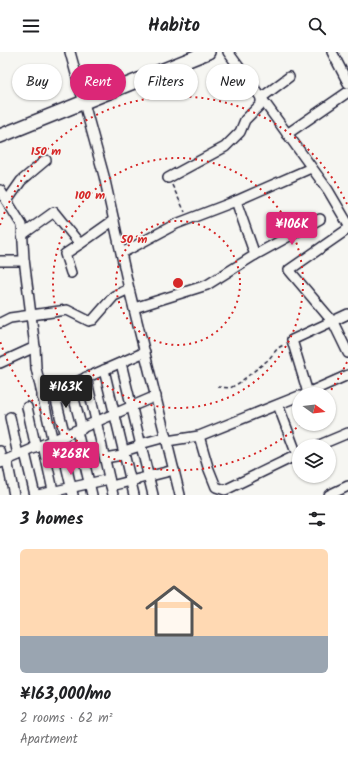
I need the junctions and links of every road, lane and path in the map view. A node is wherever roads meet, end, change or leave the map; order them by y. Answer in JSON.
{"nodes":[{"id":1,"x":70,"y":52,"type":"edge"},
{"id":2,"x":208,"y":52,"type":"edge"},
{"id":3,"x":228,"y":52,"type":"edge"},
{"id":4,"x":332,"y":52,"type":"edge"},
{"id":5,"x":289,"y":78,"type":"dead end"},
{"id":6,"x":347,"y":79,"type":"edge"},
{"id":7,"x":348,"y":92,"type":"edge"},
{"id":8,"x":261,"y":98,"type":"junction"},
{"id":9,"x":84,"y":101,"type":"junction"},
{"id":10,"x":287,"y":134,"type":"junction"},
{"id":11,"x":0,"y":136,"type":"edge"},
{"id":12,"x":46,"y":160,"type":"dead end"},
{"id":13,"x":311,"y":168,"type":"junction"},
{"id":14,"x":168,"y":178,"type":"joint"},
{"id":15,"x":0,"y":190,"type":"edge"},
{"id":16,"x":7,"y":201,"type":"junction"},
{"id":17,"x":236,"y":202,"type":"junction"},
{"id":18,"x":188,"y":219,"type":"junction"},
{"id":19,"x":320,"y":219,"type":"dead end"},
{"id":20,"x":114,"y":220,"type":"junction"},
{"id":21,"x":348,"y":224,"type":"edge"},
{"id":22,"x":348,"y":229,"type":"edge"},
{"id":23,"x":22,"y":235,"type":"junction"},
{"id":24,"x":80,"y":244,"type":"junction"},
{"id":25,"x":122,"y":253,"type":"junction"},
{"id":26,"x":255,"y":255,"type":"junction"},
{"id":27,"x":0,"y":261,"type":"edge"},
{"id":28,"x":24,"y":261,"type":"junction"},
{"id":29,"x":71,"y":273,"type":"dead end"},
{"id":30,"x":129,"y":290,"type":"junction"},
{"id":31,"x":134,"y":308,"type":"junction"},
{"id":32,"x":32,"y":314,"type":"junction"},
{"id":33,"x":348,"y":314,"type":"edge"},
{"id":34,"x":333,"y":322,"type":"junction"},
{"id":35,"x":0,"y":323,"type":"edge"},
{"id":36,"x":292,"y":340,"type":"junction"},
{"id":37,"x":35,"y":347,"type":"junction"},
{"id":38,"x":145,"y":352,"type":"junction"},
{"id":39,"x":348,"y":353,"type":"edge"},
{"id":40,"x":0,"y":363,"type":"edge"},
{"id":41,"x":121,"y":363,"type":"junction"},
{"id":42,"x":104,"y":370,"type":"junction"},
{"id":43,"x":348,"y":375,"type":"edge"},
{"id":44,"x":86,"y":377,"type":"junction"},
{"id":45,"x":70,"y":384,"type":"junction"},
{"id":46,"x":217,"y":387,"type":"dead end"},
{"id":47,"x":305,"y":387,"type":"edge"},
{"id":48,"x":321,"y":387,"type":"edge"},
{"id":49,"x":54,"y":392,"type":"junction"},
{"id":50,"x":156,"y":396,"type":"junction"},
{"id":51,"x":42,"y":397,"type":"junction"},
{"id":52,"x":292,"y":399,"type":"edge"},
{"id":53,"x":278,"y":405,"type":"junction"},
{"id":54,"x":27,"y":407,"type":"dead end"},
{"id":55,"x":132,"y":407,"type":"junction"},
{"id":56,"x":116,"y":414,"type":"junction"},
{"id":57,"x":10,"y":418,"type":"dead end"},
{"id":58,"x":96,"y":422,"type":"junction"},
{"id":59,"x":80,"y":430,"type":"junction"},
{"id":60,"x":348,"y":432,"type":"edge"},
{"id":61,"x":199,"y":436,"type":"junction"},
{"id":62,"x":59,"y":439,"type":"junction"},
{"id":63,"x":166,"y":439,"type":"junction"},
{"id":64,"x":332,"y":439,"type":"edge"},
{"id":65,"x":292,"y":440,"type":"edge"},
{"id":66,"x":140,"y":444,"type":"junction"},
{"id":67,"x":39,"y":447,"type":"junction"},
{"id":68,"x":0,"y":451,"type":"edge"},
{"id":69,"x":124,"y":451,"type":"junction"},
{"id":70,"x":22,"y":454,"type":"junction"},
{"id":71,"x":105,"y":458,"type":"junction"},
{"id":72,"x":292,"y":458,"type":"edge"},
{"id":73,"x":3,"y":462,"type":"edge"},
{"id":74,"x":174,"y":470,"type":"junction"},
{"id":75,"x":150,"y":477,"type":"junction"},
{"id":76,"x":131,"y":481,"type":"junction"},
{"id":77,"x":89,"y":484,"type":"junction"},
{"id":78,"x":348,"y":486,"type":"edge"},
{"id":79,"x":111,"y":487,"type":"edge"},
{"id":80,"x":72,"y":491,"type":"edge"},
{"id":81,"x":54,"y":493,"type":"edge"},
{"id":82,"x":14,"y":495,"type":"edge"},
{"id":83,"x":35,"y":495,"type":"edge"},
{"id":84,"x":38,"y":495,"type":"edge"},
{"id":85,"x":92,"y":495,"type":"edge"},
{"id":86,"x":134,"y":495,"type":"edge"},
{"id":87,"x":153,"y":495,"type":"edge"},
{"id":88,"x":180,"y":495,"type":"edge"},
{"id":89,"x":329,"y":495,"type":"edge"}],
"edges":[{"from":1,"to":9,"type":"street"},
{"from":2,"to":9,"type":"street"},
{"from":3,"to":8,"type":"street"},
{"from":4,"to":6,"type":"street"},
{"from":5,"to":8,"type":"street"},
{"from":7,"to":10,"type":"street"},
{"from":8,"to":10,"type":"street"},
{"from":8,"to":14,"type":"street"},
{"from":9,"to":11,"type":"street"},
{"from":9,"to":20,"type":"street"},
{"from":10,"to":13,"type":"street"},
{"from":12,"to":16,"type":"street"},
{"from":13,"to":17,"type":"street"},
{"from":13,"to":21,"type":"street"},
{"from":14,"to":18,"type":"path"},
{"from":15,"to":16,"type":"street"},
{"from":16,"to":23,"type":"street"},
{"from":17,"to":18,"type":"street"},
{"from":17,"to":26,"type":"street"},
{"from":18,"to":25,"type":"street"},
{"from":19,"to":26,"type":"street"},
{"from":20,"to":24,"type":"street"},
{"from":20,"to":25,"type":"street"},
{"from":22,"to":34,"type":"street"},
{"from":23,"to":24,"type":"street"},
{"from":23,"to":28,"type":"street"},
{"from":24,"to":29,"type":"street"},
{"from":25,"to":30,"type":"street"},
{"from":26,"to":31,"type":"street"},
{"from":27,"to":28,"type":"street"},
{"from":28,"to":32,"type":"street"},
{"from":30,"to":31,"type":"street"},
{"from":30,"to":32,"type":"street"},
{"from":31,"to":38,"type":"street"},
{"from":32,"to":35,"type":"street"},
{"from":32,"to":37,"type":"street"},
{"from":33,"to":34,"type":"street"},
{"from":34,"to":36,"type":"street"},
{"from":34,"to":39,"type":"street"},
{"from":36,"to":46,"type":"path"},
{"from":36,"to":47,"type":"street"},
{"from":37,"to":40,"type":"street"},
{"from":37,"to":51,"type":"street"},
{"from":38,"to":41,"type":"street"},
{"from":38,"to":50,"type":"street"},
{"from":41,"to":42,"type":"street"},
{"from":41,"to":55,"type":"street"},
{"from":42,"to":44,"type":"street"},
{"from":42,"to":56,"type":"street"},
{"from":43,"to":48,"type":"street"},
{"from":44,"to":45,"type":"street"},
{"from":44,"to":58,"type":"street"},
{"from":45,"to":49,"type":"street"},
{"from":45,"to":59,"type":"street"},
{"from":49,"to":51,"type":"street"},
{"from":49,"to":62,"type":"street"},
{"from":50,"to":55,"type":"street"},
{"from":50,"to":63,"type":"street"},
{"from":51,"to":62,"type":"street"},
{"from":52,"to":53,"type":"street"},
{"from":53,"to":61,"type":"street"},
{"from":53,"to":65,"type":"street"},
{"from":54,"to":67,"type":"street"},
{"from":55,"to":56,"type":"street"},
{"from":55,"to":66,"type":"street"},
{"from":56,"to":58,"type":"street"},
{"from":56,"to":69,"type":"street"},
{"from":57,"to":70,"type":"street"},
{"from":58,"to":59,"type":"street"},
{"from":58,"to":71,"type":"street"},
{"from":59,"to":62,"type":"street"},
{"from":59,"to":77,"type":"street"},
{"from":60,"to":64,"type":"street"},
{"from":61,"to":63,"type":"street"},
{"from":61,"to":72,"type":"street"},
{"from":62,"to":67,"type":"street"},
{"from":62,"to":80,"type":"street"},
{"from":63,"to":66,"type":"street"},
{"from":63,"to":74,"type":"street"},
{"from":66,"to":69,"type":"street"},
{"from":66,"to":75,"type":"street"},
{"from":67,"to":70,"type":"street"},
{"from":67,"to":81,"type":"street"},
{"from":68,"to":73,"type":"street"},
{"from":69,"to":71,"type":"street"},
{"from":69,"to":76,"type":"street"},
{"from":70,"to":73,"type":"street"},
{"from":70,"to":83,"type":"street"},
{"from":71,"to":79,"type":"street"},
{"from":73,"to":82,"type":"street"},
{"from":74,"to":75,"type":"street"},
{"from":74,"to":88,"type":"street"},
{"from":75,"to":76,"type":"street"},
{"from":75,"to":87,"type":"street"},
{"from":76,"to":79,"type":"street"},
{"from":76,"to":86,"type":"street"},
{"from":77,"to":79,"type":"street"},
{"from":77,"to":80,"type":"street"},
{"from":77,"to":85,"type":"street"},
{"from":78,"to":89,"type":"street"},
{"from":80,"to":81,"type":"street"},
{"from":81,"to":84,"type":"street"}]}
